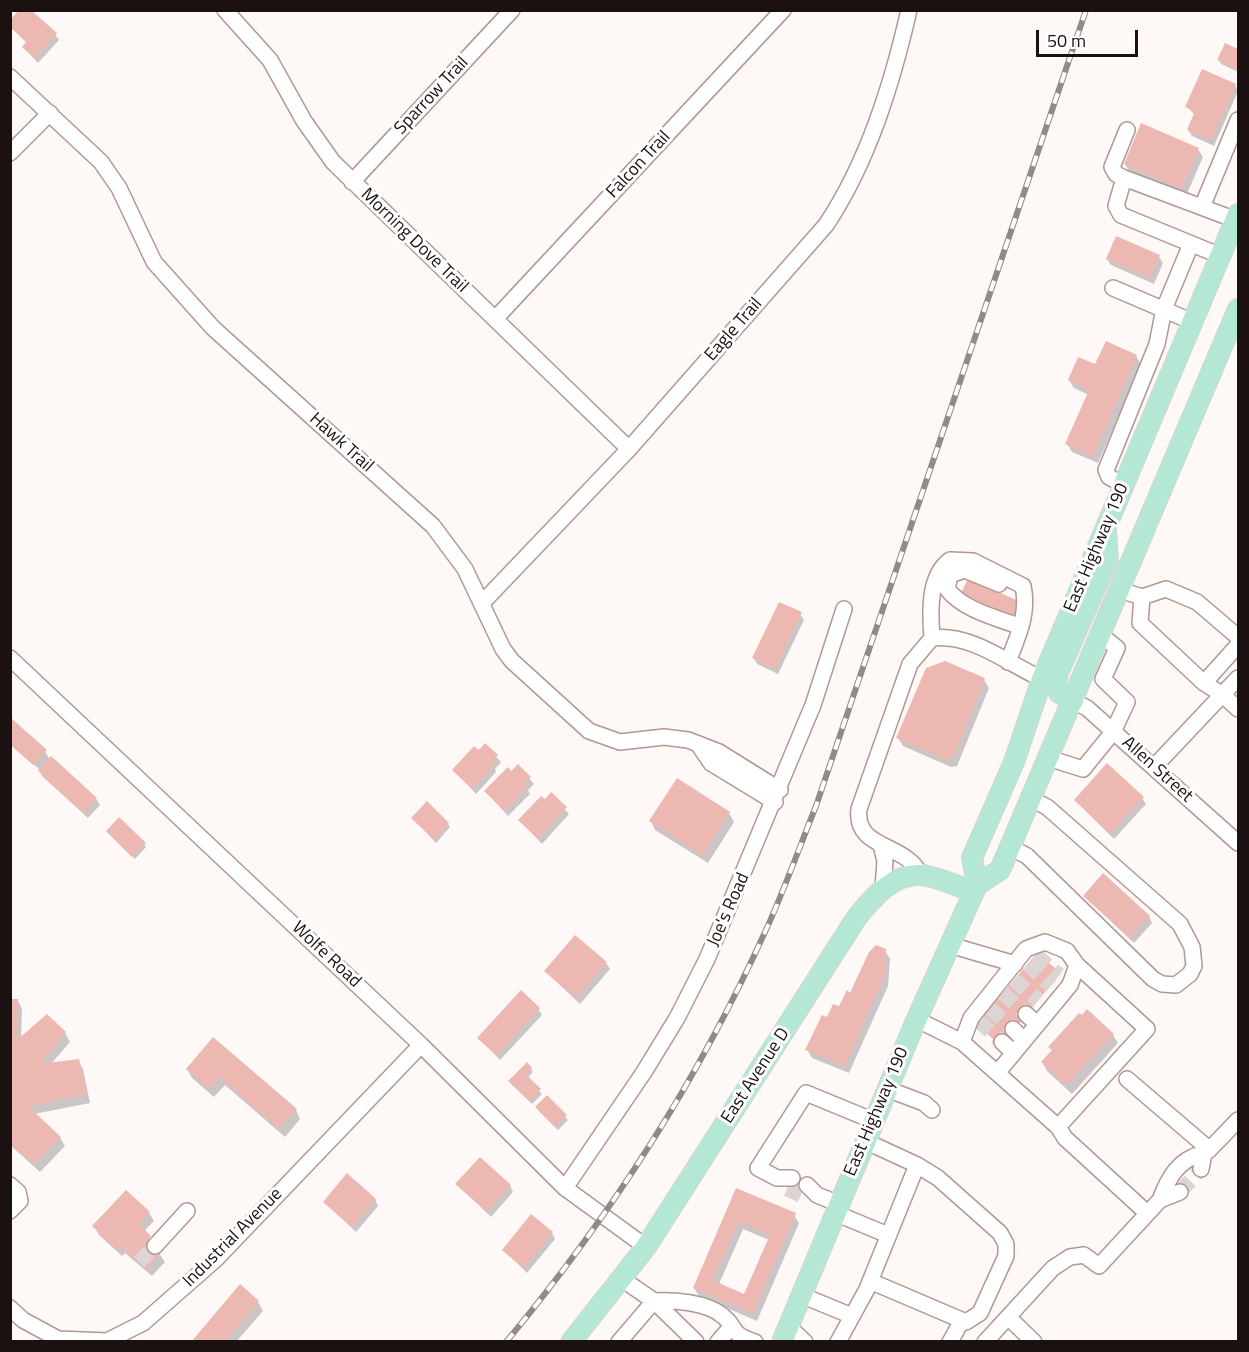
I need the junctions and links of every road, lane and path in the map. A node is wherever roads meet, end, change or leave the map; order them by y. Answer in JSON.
{"nodes":[{"id":1,"x":512,"y":10,"type":"edge"},
{"id":2,"x":783,"y":10,"type":"edge"},
{"id":3,"x":909,"y":10,"type":"edge"},
{"id":4,"x":233,"y":13,"type":"edge"},
{"id":5,"x":10,"y":77,"type":"edge"},
{"id":6,"x":50,"y":112,"type":"junction"},
{"id":7,"x":1239,"y":120,"type":"edge"},
{"id":8,"x":1126,"y":130,"type":"dead end"},
{"id":9,"x":10,"y":153,"type":"edge"},
{"id":10,"x":1232,"y":153,"type":"edge"},
{"id":11,"x":1124,"y":178,"type":"junction"},
{"id":12,"x":352,"y":182,"type":"junction"},
{"id":13,"x":1202,"y":207,"type":"junction"},
{"id":14,"x":1237,"y":217,"type":"edge"},
{"id":15,"x":1191,"y":244,"type":"junction"},
{"id":16,"x":1221,"y":256,"type":"junction"},
{"id":17,"x":1113,"y":288,"type":"dead end"},
{"id":18,"x":1164,"y":309,"type":"junction"},
{"id":19,"x":1239,"y":309,"type":"edge"},
{"id":20,"x":495,"y":319,"type":"junction"},
{"id":21,"x":1193,"y":322,"type":"junction"},
{"id":22,"x":1157,"y":344,"type":"junction"},
{"id":23,"x":1180,"y":353,"type":"junction"},
{"id":24,"x":1139,"y":387,"type":"junction"},
{"id":25,"x":1162,"y":396,"type":"junction"},
{"id":26,"x":629,"y":449,"type":"junction"},
{"id":27,"x":1124,"y":485,"type":"junction"},
{"id":28,"x":1106,"y":528,"type":"junction"},
{"id":29,"x":1120,"y":590,"type":"junction"},
{"id":30,"x":1142,"y":597,"type":"junction"},
{"id":31,"x":483,"y":602,"type":"junction"},
{"id":32,"x":1027,"y":602,"type":"junction"},
{"id":33,"x":844,"y":609,"type":"dead end"},
{"id":34,"x":1021,"y":627,"type":"junction"},
{"id":35,"x":1101,"y":635,"type":"junction"},
{"id":36,"x":1239,"y":637,"type":"edge"},
{"id":37,"x":932,"y":638,"type":"junction"},
{"id":38,"x":1239,"y":645,"type":"edge"},
{"id":39,"x":10,"y":658,"type":"edge"},
{"id":40,"x":1008,"y":662,"type":"junction"},
{"id":41,"x":1239,"y":678,"type":"edge"},
{"id":42,"x":1042,"y":679,"type":"junction"},
{"id":43,"x":1204,"y":683,"type":"junction"},
{"id":44,"x":1223,"y":695,"type":"junction"},
{"id":45,"x":1073,"y":701,"type":"junction"},
{"id":46,"x":1239,"y":709,"type":"edge"},
{"id":47,"x":1113,"y":732,"type":"junction"},
{"id":48,"x":1048,"y":758,"type":"junction"},
{"id":49,"x":1154,"y":767,"type":"junction"},
{"id":50,"x":777,"y":796,"type":"junction"},
{"id":51,"x":1031,"y":799,"type":"junction"},
{"id":52,"x":1239,"y":843,"type":"edge"},
{"id":53,"x":881,"y":845,"type":"junction"},
{"id":54,"x":1010,"y":847,"type":"junction"},
{"id":55,"x":921,"y":875,"type":"junction"},
{"id":56,"x":883,"y":888,"type":"junction"},
{"id":57,"x":976,"y":888,"type":"junction"},
{"id":58,"x":950,"y":945,"type":"junction"},
{"id":59,"x":1021,"y":963,"type":"junction"},
{"id":60,"x":1077,"y":965,"type":"junction"},
{"id":61,"x":916,"y":1019,"type":"junction"},
{"id":62,"x":962,"y":1042,"type":"junction"},
{"id":63,"x":421,"y":1045,"type":"junction"},
{"id":64,"x":998,"y":1072,"type":"junction"},
{"id":65,"x":1127,"y":1079,"type":"dead end"},
{"id":66,"x":887,"y":1089,"type":"junction"},
{"id":67,"x":932,"y":1110,"type":"dead end"},
{"id":68,"x":1239,"y":1120,"type":"edge"},
{"id":69,"x":874,"y":1121,"type":"junction"},
{"id":70,"x":1058,"y":1127,"type":"junction"},
{"id":71,"x":865,"y":1141,"type":"junction"},
{"id":72,"x":1207,"y":1151,"type":"junction"},
{"id":73,"x":917,"y":1165,"type":"junction"},
{"id":74,"x":1201,"y":1169,"type":"tunnel mouth"},
{"id":75,"x":785,"y":1182,"type":"tunnel mouth"},
{"id":76,"x":10,"y":1185,"type":"edge"},
{"id":77,"x":565,"y":1188,"type":"junction"},
{"id":78,"x":809,"y":1192,"type":"tunnel mouth"},
{"id":79,"x":1180,"y":1192,"type":"tunnel mouth"},
{"id":80,"x":1160,"y":1200,"type":"junction"},
{"id":81,"x":837,"y":1208,"type":"junction"},
{"id":82,"x":10,"y":1210,"type":"edge"},
{"id":83,"x":187,"y":1211,"type":"dead end"},
{"id":84,"x":1147,"y":1213,"type":"junction"},
{"id":85,"x":888,"y":1235,"type":"junction"},
{"id":86,"x":155,"y":1246,"type":"tunnel mouth"},
{"id":87,"x":646,"y":1246,"type":"junction"},
{"id":88,"x":622,"y":1279,"type":"junction"},
{"id":89,"x":870,"y":1281,"type":"junction"},
{"id":90,"x":801,"y":1295,"type":"junction"},
{"id":91,"x":654,"y":1301,"type":"junction"},
{"id":92,"x":10,"y":1308,"type":"edge"},
{"id":93,"x":852,"y":1316,"type":"junction"},
{"id":94,"x":1008,"y":1317,"type":"junction"},
{"id":95,"x":961,"y":1322,"type":"junction"},
{"id":96,"x":731,"y":1327,"type":"junction"},
{"id":97,"x":785,"y":1334,"type":"edge"},
{"id":98,"x":571,"y":1341,"type":"edge"},
{"id":99,"x":619,"y":1341,"type":"edge"},
{"id":100,"x":696,"y":1341,"type":"edge"},
{"id":101,"x":718,"y":1341,"type":"edge"},
{"id":102,"x":755,"y":1341,"type":"edge"},
{"id":103,"x":806,"y":1341,"type":"edge"},
{"id":104,"x":838,"y":1341,"type":"edge"},
{"id":105,"x":950,"y":1341,"type":"edge"},
{"id":106,"x":985,"y":1341,"type":"edge"},
{"id":107,"x":1034,"y":1341,"type":"edge"}],
"edges":[{"from":1,"to":12,"type":"street","name":"Sparrow Trail"},
{"from":2,"to":20,"type":"street","name":"Falcon Trail"},
{"from":3,"to":26,"type":"street","name":"Eagle Trail"},
{"from":4,"to":12,"type":"street","name":"Morning Dove Trail"},
{"from":5,"to":6,"type":"street","name":"Hawk Trail"},
{"from":6,"to":9,"type":"street"},
{"from":6,"to":31,"type":"street","name":"Hawk Trail"},
{"from":7,"to":10,"type":"street"},
{"from":8,"to":11,"type":"street"},
{"from":10,"to":13,"type":"street"},
{"from":11,"to":13,"type":"street"},
{"from":11,"to":15,"type":"street"},
{"from":12,"to":20,"type":"street","name":"Morning Dove Trail"},
{"from":13,"to":14,"type":"street"},
{"from":14,"to":16,"type":"main road","name":"East Highway 190"},
{"from":15,"to":16,"type":"street"},
{"from":15,"to":18,"type":"street"},
{"from":16,"to":21,"type":"main road","name":"East Highway 190"},
{"from":17,"to":18,"type":"street"},
{"from":18,"to":21,"type":"street"},
{"from":18,"to":22,"type":"street"},
{"from":19,"to":29,"type":"main road","name":"East Highway 190"},
{"from":20,"to":26,"type":"street","name":"Morning Dove Trail"},
{"from":21,"to":23,"type":"main road","name":"East Highway 190"},
{"from":22,"to":23,"type":"street"},
{"from":22,"to":24,"type":"street"},
{"from":23,"to":25,"type":"main road","name":"East Highway 190"},
{"from":24,"to":25,"type":"street"},
{"from":24,"to":27,"type":"street"},
{"from":25,"to":27,"type":"main road","name":"East Highway 190"},
{"from":26,"to":31,"type":"street","name":"Eagle Trail"},
{"from":27,"to":28,"type":"main road","name":"East Highway 190"},
{"from":28,"to":42,"type":"main road","name":"East Highway 190"},
{"from":28,"to":45,"type":"main road"},
{"from":29,"to":30,"type":"street"},
{"from":29,"to":35,"type":"main road","name":"East Highway 190"},
{"from":30,"to":36,"type":"street"},
{"from":30,"to":43,"type":"street"},
{"from":31,"to":50,"type":"street","name":"Hawk Trail"},
{"from":32,"to":34,"type":"street"},
{"from":32,"to":34,"type":"street"},
{"from":32,"to":37,"type":"street"},
{"from":33,"to":50,"type":"street","name":"Joe's Road"},
{"from":34,"to":40,"type":"street"},
{"from":35,"to":45,"type":"main road","name":"East Highway 190"},
{"from":35,"to":47,"type":"street"},
{"from":37,"to":40,"type":"street"},
{"from":37,"to":53,"type":"street"},
{"from":38,"to":43,"type":"street"},
{"from":39,"to":63,"type":"street","name":"Wolfe Road"},
{"from":40,"to":42,"type":"street"},
{"from":41,"to":44,"type":"street"},
{"from":42,"to":57,"type":"main road","name":"East Highway 190"},
{"from":43,"to":44,"type":"street"},
{"from":44,"to":46,"type":"street"},
{"from":44,"to":49,"type":"street"},
{"from":45,"to":47,"type":"street","name":"Allen Street"},
{"from":45,"to":48,"type":"main road","name":"East Highway 190"},
{"from":47,"to":48,"type":"street"},
{"from":47,"to":49,"type":"street","name":"Allen Street"},
{"from":48,"to":51,"type":"main road","name":"East Highway 190"},
{"from":49,"to":52,"type":"street","name":"Allen Street"},
{"from":50,"to":77,"type":"street","name":"Joe's Road"},
{"from":51,"to":54,"type":"main road","name":"East Highway 190"},
{"from":51,"to":54,"type":"street"},
{"from":53,"to":55,"type":"street"},
{"from":53,"to":56,"type":"street"},
{"from":54,"to":57,"type":"main road","name":"East Highway 190"},
{"from":55,"to":56,"type":"main road","name":"East Avenue D"},
{"from":55,"to":57,"type":"main road"},
{"from":56,"to":87,"type":"main road","name":"East Avenue D"},
{"from":57,"to":58,"type":"main road","name":"East Highway 190"},
{"from":58,"to":59,"type":"street"},
{"from":58,"to":61,"type":"main road","name":"East Highway 190"},
{"from":59,"to":60,"type":"street"},
{"from":59,"to":62,"type":"street"},
{"from":60,"to":64,"type":"street"},
{"from":60,"to":70,"type":"street"},
{"from":61,"to":62,"type":"street"},
{"from":61,"to":66,"type":"main road","name":"East Highway 190"},
{"from":62,"to":64,"type":"street"},
{"from":63,"to":77,"type":"street","name":"Wolfe Road"},
{"from":63,"to":92,"type":"street","name":"Industrial Avenue"},
{"from":64,"to":70,"type":"street"},
{"from":65,"to":72,"type":"street"},
{"from":66,"to":67,"type":"street"},
{"from":66,"to":69,"type":"main road","name":"East Highway 190"},
{"from":68,"to":72,"type":"street"},
{"from":69,"to":71,"type":"main road","name":"East Highway 190"},
{"from":69,"to":75,"type":"street"},
{"from":70,"to":84,"type":"street"},
{"from":71,"to":73,"type":"street"},
{"from":71,"to":81,"type":"main road","name":"East Highway 190"},
{"from":72,"to":74,"type":"street"},
{"from":72,"to":80,"type":"street"},
{"from":73,"to":85,"type":"street"},
{"from":73,"to":95,"type":"street"},
{"from":76,"to":82,"type":"street"},
{"from":77,"to":87,"type":"street","name":"Wolfe Road"},
{"from":78,"to":81,"type":"street"},
{"from":79,"to":80,"type":"street"},
{"from":80,"to":84,"type":"street"},
{"from":81,"to":85,"type":"street"},
{"from":81,"to":90,"type":"main road","name":"East Highway 190"},
{"from":83,"to":86,"type":"street"},
{"from":84,"to":94,"type":"street"},
{"from":85,"to":89,"type":"street"},
{"from":87,"to":88,"type":"main road","name":"East Avenue D"},
{"from":88,"to":91,"type":"street"},
{"from":88,"to":98,"type":"main road","name":"East Avenue D"},
{"from":89,"to":93,"type":"street"},
{"from":89,"to":95,"type":"street"},
{"from":90,"to":93,"type":"street"},
{"from":90,"to":97,"type":"main road","name":"East Highway 190"},
{"from":91,"to":96,"type":"street"},
{"from":91,"to":99,"type":"street"},
{"from":91,"to":100,"type":"street"},
{"from":93,"to":104,"type":"street"},
{"from":94,"to":106,"type":"street"},
{"from":94,"to":107,"type":"street"},
{"from":95,"to":105,"type":"street"},
{"from":96,"to":101,"type":"street"},
{"from":96,"to":102,"type":"street"},
{"from":97,"to":103,"type":"street"}]}
